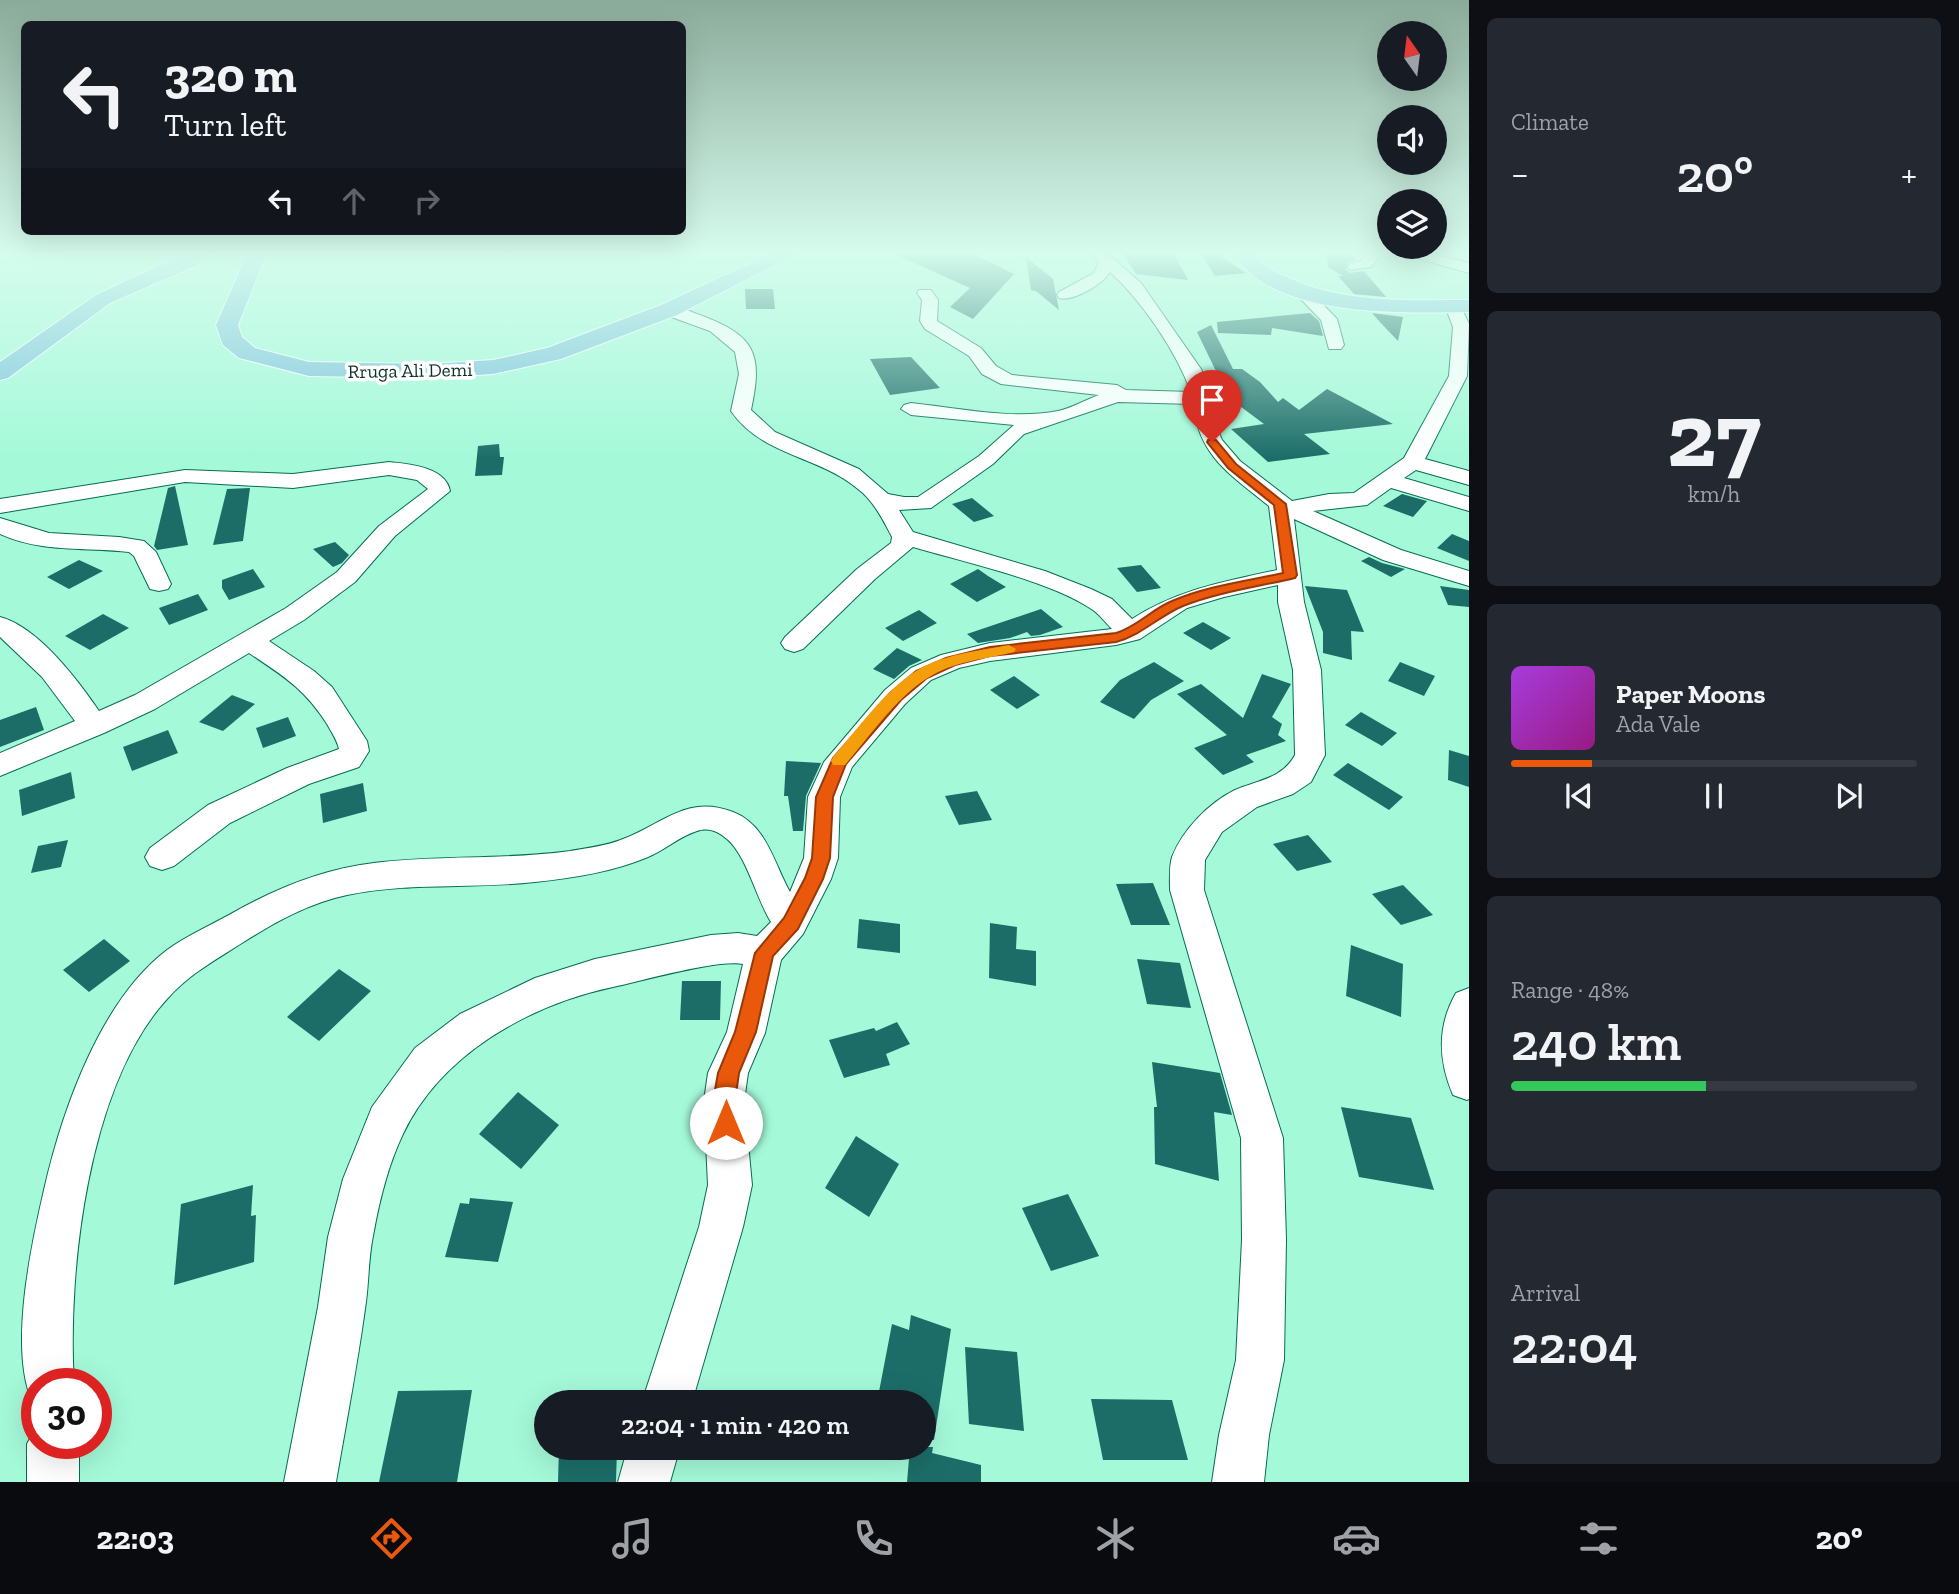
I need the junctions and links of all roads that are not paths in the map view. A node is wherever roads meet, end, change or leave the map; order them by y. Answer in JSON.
{"nodes":[{"id":1,"x":75,"y":319,"type":"edge"},
{"id":2,"x":228,"y":319,"type":"edge"},
{"id":3,"x":645,"y":319,"type":"edge"},
{"id":4,"x":692,"y":319,"type":"edge"},
{"id":5,"x":928,"y":319,"type":"edge"},
{"id":6,"x":1158,"y":319,"type":"edge"},
{"id":7,"x":1329,"y":319,"type":"edge"},
{"id":8,"x":1462,"y":319,"type":"edge"},
{"id":9,"x":1335,"y":345,"type":"dead end"},
{"id":10,"x":0,"y":373,"type":"edge"},
{"id":11,"x":1141,"y":394,"type":"junction"},
{"id":12,"x":1203,"y":398,"type":"junction"},
{"id":13,"x":911,"y":409,"type":"dead end"},
{"id":14,"x":1058,"y":417,"type":"junction"},
{"id":15,"x":1413,"y":463,"type":"junction"},
{"id":16,"x":1469,"y":478,"type":"edge"},
{"id":17,"x":1388,"y":480,"type":"junction"},
{"id":18,"x":880,"y":499,"type":"junction"},
{"id":19,"x":1469,"y":504,"type":"edge"},
{"id":20,"x":0,"y":506,"type":"edge"},
{"id":21,"x":1285,"y":506,"type":"junction"},
{"id":22,"x":0,"y":525,"type":"edge"},
{"id":23,"x":904,"y":537,"type":"junction"},
{"id":24,"x":1290,"y":575,"type":"junction"},
{"id":25,"x":1469,"y":579,"type":"edge"},
{"id":26,"x":159,"y":584,"type":"dead end"},
{"id":27,"x":0,"y":625,"type":"edge"},
{"id":28,"x":1131,"y":633,"type":"junction"},
{"id":29,"x":249,"y":640,"type":"junction"},
{"id":30,"x":794,"y":643,"type":"dead end"},
{"id":31,"x":94,"y":726,"type":"junction"},
{"id":32,"x":0,"y":765,"type":"edge"},
{"id":33,"x":162,"y":857,"type":"dead end"},
{"id":34,"x":791,"y":923,"type":"junction"},
{"id":35,"x":764,"y":953,"type":"junction"},
{"id":36,"x":1469,"y":1005,"type":"edge"},
{"id":37,"x":1467,"y":1081,"type":"dead end"},
{"id":38,"x":49,"y":1368,"type":"edge"},
{"id":39,"x":671,"y":1390,"type":"edge"},
{"id":40,"x":53,"y":1459,"type":"edge"},
{"id":41,"x":650,"y":1460,"type":"edge"},
{"id":42,"x":53,"y":1482,"type":"edge"},
{"id":43,"x":310,"y":1482,"type":"edge"},
{"id":44,"x":644,"y":1482,"type":"edge"},
{"id":45,"x":1238,"y":1482,"type":"edge"}],
"edges":[{"from":1,"to":10,"type":"main road"},
{"from":2,"to":3,"type":"main road","name":"Rruga Ali Demi"},
{"from":4,"to":18,"type":"street"},
{"from":5,"to":11,"type":"street"},
{"from":6,"to":12,"type":"street"},
{"from":7,"to":9,"type":"street"},
{"from":8,"to":15,"type":"street"},
{"from":11,"to":12,"type":"street"},
{"from":11,"to":14,"type":"street"},
{"from":12,"to":21,"type":"street"},
{"from":13,"to":14,"type":"street"},
{"from":14,"to":18,"type":"street"},
{"from":15,"to":16,"type":"street"},
{"from":15,"to":17,"type":"street"},
{"from":17,"to":19,"type":"street"},
{"from":17,"to":21,"type":"street"},
{"from":18,"to":23,"type":"street"},
{"from":20,"to":29,"type":"street"},
{"from":21,"to":24,"type":"street"},
{"from":21,"to":25,"type":"street"},
{"from":22,"to":26,"type":"street"},
{"from":23,"to":28,"type":"street"},
{"from":23,"to":30,"type":"street"},
{"from":24,"to":28,"type":"street"},
{"from":24,"to":45,"type":"street"},
{"from":27,"to":31,"type":"street"},
{"from":28,"to":34,"type":"street"},
{"from":29,"to":31,"type":"street"},
{"from":29,"to":33,"type":"street"},
{"from":31,"to":32,"type":"street"},
{"from":34,"to":35,"type":"street"},
{"from":34,"to":38,"type":"street"},
{"from":35,"to":39,"type":"street"},
{"from":35,"to":43,"type":"street"},
{"from":36,"to":37,"type":"street"},
{"from":40,"to":42,"type":"street"},
{"from":41,"to":44,"type":"street"}]}
